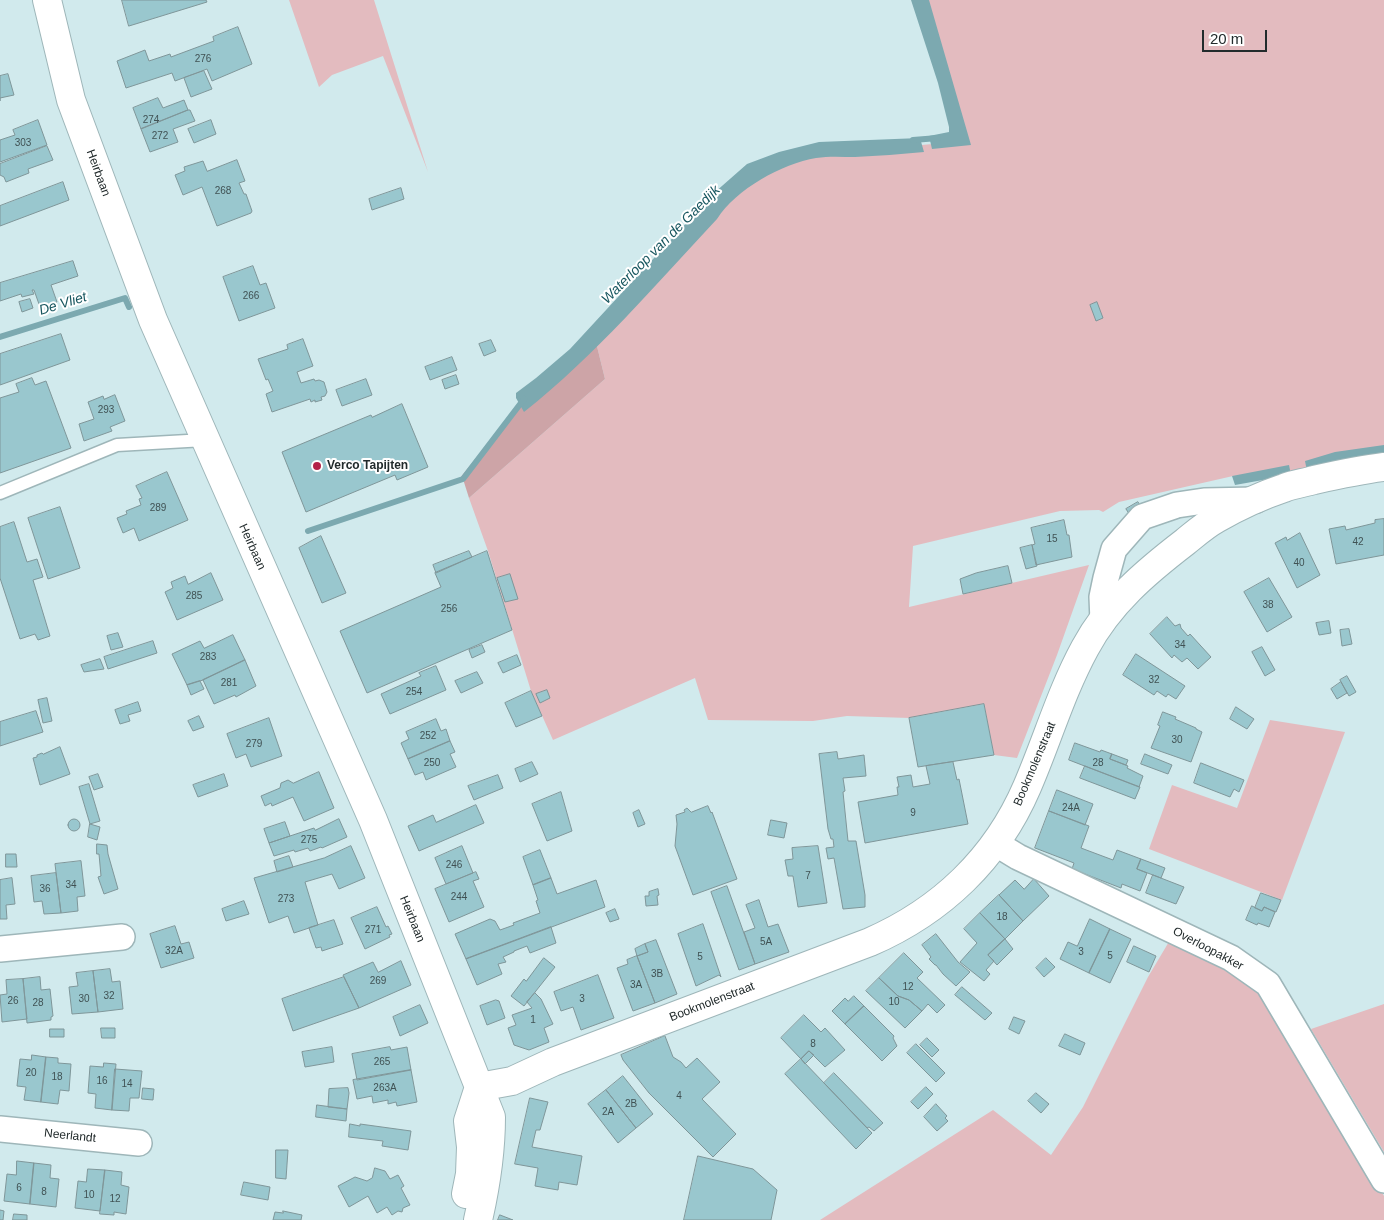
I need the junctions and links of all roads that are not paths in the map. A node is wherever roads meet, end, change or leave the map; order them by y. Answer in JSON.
{"nodes":[{"id":1,"x":47,"y":0,"type":"edge"},
{"id":2,"x":205,"y":440,"type":"junction"},
{"id":3,"x":1384,"y":467,"type":"edge"},
{"id":4,"x":0,"y":493,"type":"edge"},
{"id":5,"x":1256,"y":500,"type":"junction"},
{"id":6,"x":1103,"y":621,"type":"junction"},
{"id":7,"x":994,"y":843,"type":"junction"},
{"id":8,"x":122,"y":937,"type":"dead end"},
{"id":9,"x":0,"y":949,"type":"edge"},
{"id":10,"x":478,"y":1087,"type":"junction"},
{"id":11,"x":0,"y":1129,"type":"edge"},
{"id":12,"x":139,"y":1143,"type":"dead end"},
{"id":13,"x":1384,"y":1180,"type":"edge"},
{"id":14,"x":461,"y":1220,"type":"edge"},
{"id":15,"x":478,"y":1220,"type":"edge"}],
"edges":[{"from":1,"to":2,"type":"main road","name":"Heirbaan"},
{"from":2,"to":4,"type":"lane"},
{"from":2,"to":10,"type":"main road","name":"Heirbaan"},
{"from":3,"to":5,"type":"main road","name":"Bookmolenstraat"},
{"from":5,"to":6,"type":"main road","name":"Bookmolenstraat"},
{"from":5,"to":6,"type":"street"},
{"from":6,"to":7,"type":"main road","name":"Bookmolenstraat"},
{"from":7,"to":10,"type":"main road","name":"Bookmolenstraat"},
{"from":7,"to":13,"type":"street","name":"Overloopakker"},
{"from":8,"to":9,"type":"street"},
{"from":10,"to":14,"type":"main road"},
{"from":10,"to":15,"type":"main road","name":"Heirbaan"},
{"from":11,"to":12,"type":"street","name":"Neerlandt"}]}
